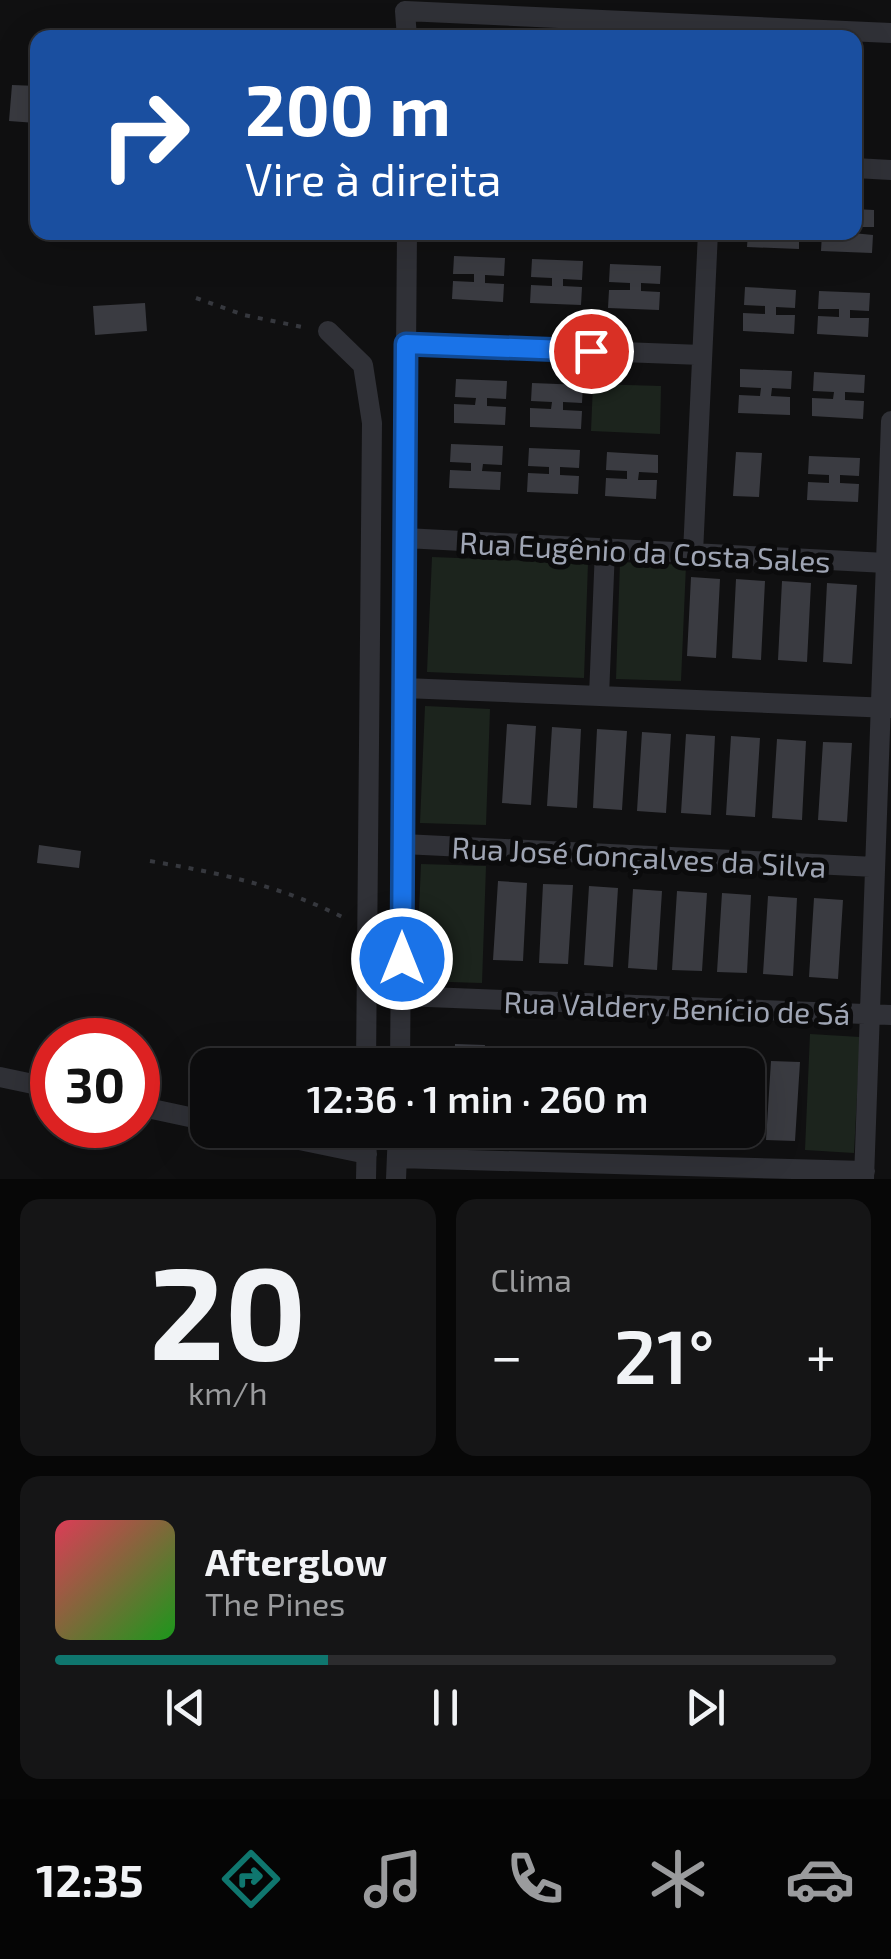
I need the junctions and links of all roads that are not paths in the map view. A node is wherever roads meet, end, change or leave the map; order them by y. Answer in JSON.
{"nodes":[{"id":1,"x":406,"y":30,"type":"edge"},
{"id":2,"x":847,"y":30,"type":"edge"},
{"id":3,"x":862,"y":31,"type":"edge"},
{"id":4,"x":891,"y":32,"type":"edge"},
{"id":5,"x":862,"y":168,"type":"edge"},
{"id":6,"x":891,"y":170,"type":"edge"},
{"id":7,"x":407,"y":240,"type":"edge"},
{"id":8,"x":708,"y":240,"type":"edge"},
{"id":9,"x":328,"y":331,"type":"road end"},
{"id":10,"x":406,"y":344,"type":"junction"},
{"id":11,"x":702,"y":355,"type":"junction"},
{"id":12,"x":891,"y":421,"type":"edge"},
{"id":13,"x":888,"y":533,"type":"edge"},
{"id":14,"x":405,"y":538,"type":"junction"},
{"id":15,"x":605,"y":549,"type":"junction"},
{"id":16,"x":694,"y":553,"type":"junction"},
{"id":17,"x":886,"y":564,"type":"junction"},
{"id":18,"x":404,"y":688,"type":"junction"},
{"id":19,"x":600,"y":696,"type":"junction"},
{"id":20,"x":886,"y":708,"type":"edge"},
{"id":21,"x":403,"y":844,"type":"junction"},
{"id":22,"x":875,"y":867,"type":"junction"},
{"id":23,"x":402,"y":996,"type":"junction"},
{"id":24,"x":880,"y":1014,"type":"edge"},
{"id":25,"x":366,"y":1048,"type":"edge"},
{"id":26,"x":400,"y":1048,"type":"edge"},
{"id":27,"x":0,"y":1077,"type":"edge"},
{"id":28,"x":30,"y":1083,"type":"edge"},
{"id":29,"x":160,"y":1111,"type":"edge"},
{"id":30,"x":190,"y":1117,"type":"edge"},
{"id":31,"x":338,"y":1148,"type":"edge"},
{"id":32,"x":367,"y":1148,"type":"edge"},
{"id":33,"x":367,"y":1154,"type":"junction"},
{"id":34,"x":397,"y":1168,"type":"edge"},
{"id":35,"x":864,"y":1175,"type":"edge"},
{"id":36,"x":366,"y":1179,"type":"edge"}],
"edges":[{"from":1,"to":2,"type":"street"},
{"from":3,"to":4,"type":"street"},
{"from":5,"to":6,"type":"street"},
{"from":7,"to":10,"type":"street"},
{"from":8,"to":11,"type":"street"},
{"from":9,"to":25,"type":"street"},
{"from":10,"to":11,"type":"street"},
{"from":10,"to":14,"type":"street"},
{"from":11,"to":16,"type":"street"},
{"from":12,"to":13,"type":"street"},
{"from":13,"to":17,"type":"street"},
{"from":14,"to":15,"type":"street","name":"Rua Eugênio da Costa Sales"},
{"from":14,"to":18,"type":"street"},
{"from":15,"to":16,"type":"street","name":"Rua Eugênio da Costa Sales"},
{"from":15,"to":19,"type":"street"},
{"from":16,"to":17,"type":"street","name":"Rua Eugênio da Costa Sales"},
{"from":17,"to":20,"type":"street"},
{"from":18,"to":19,"type":"street"},
{"from":18,"to":21,"type":"street"},
{"from":19,"to":20,"type":"street"},
{"from":20,"to":22,"type":"street"},
{"from":21,"to":22,"type":"street","name":"Rua José Gonçalves da Silva"},
{"from":21,"to":23,"type":"street"},
{"from":22,"to":24,"type":"street"},
{"from":23,"to":24,"type":"street","name":"Rua Valdery Benício de Sá"},
{"from":23,"to":26,"type":"street"},
{"from":24,"to":35,"type":"street"},
{"from":27,"to":28,"type":"street"},
{"from":29,"to":30,"type":"street"},
{"from":31,"to":33,"type":"street"},
{"from":32,"to":33,"type":"street"},
{"from":33,"to":36,"type":"street"},
{"from":34,"to":35,"type":"street"}]}
